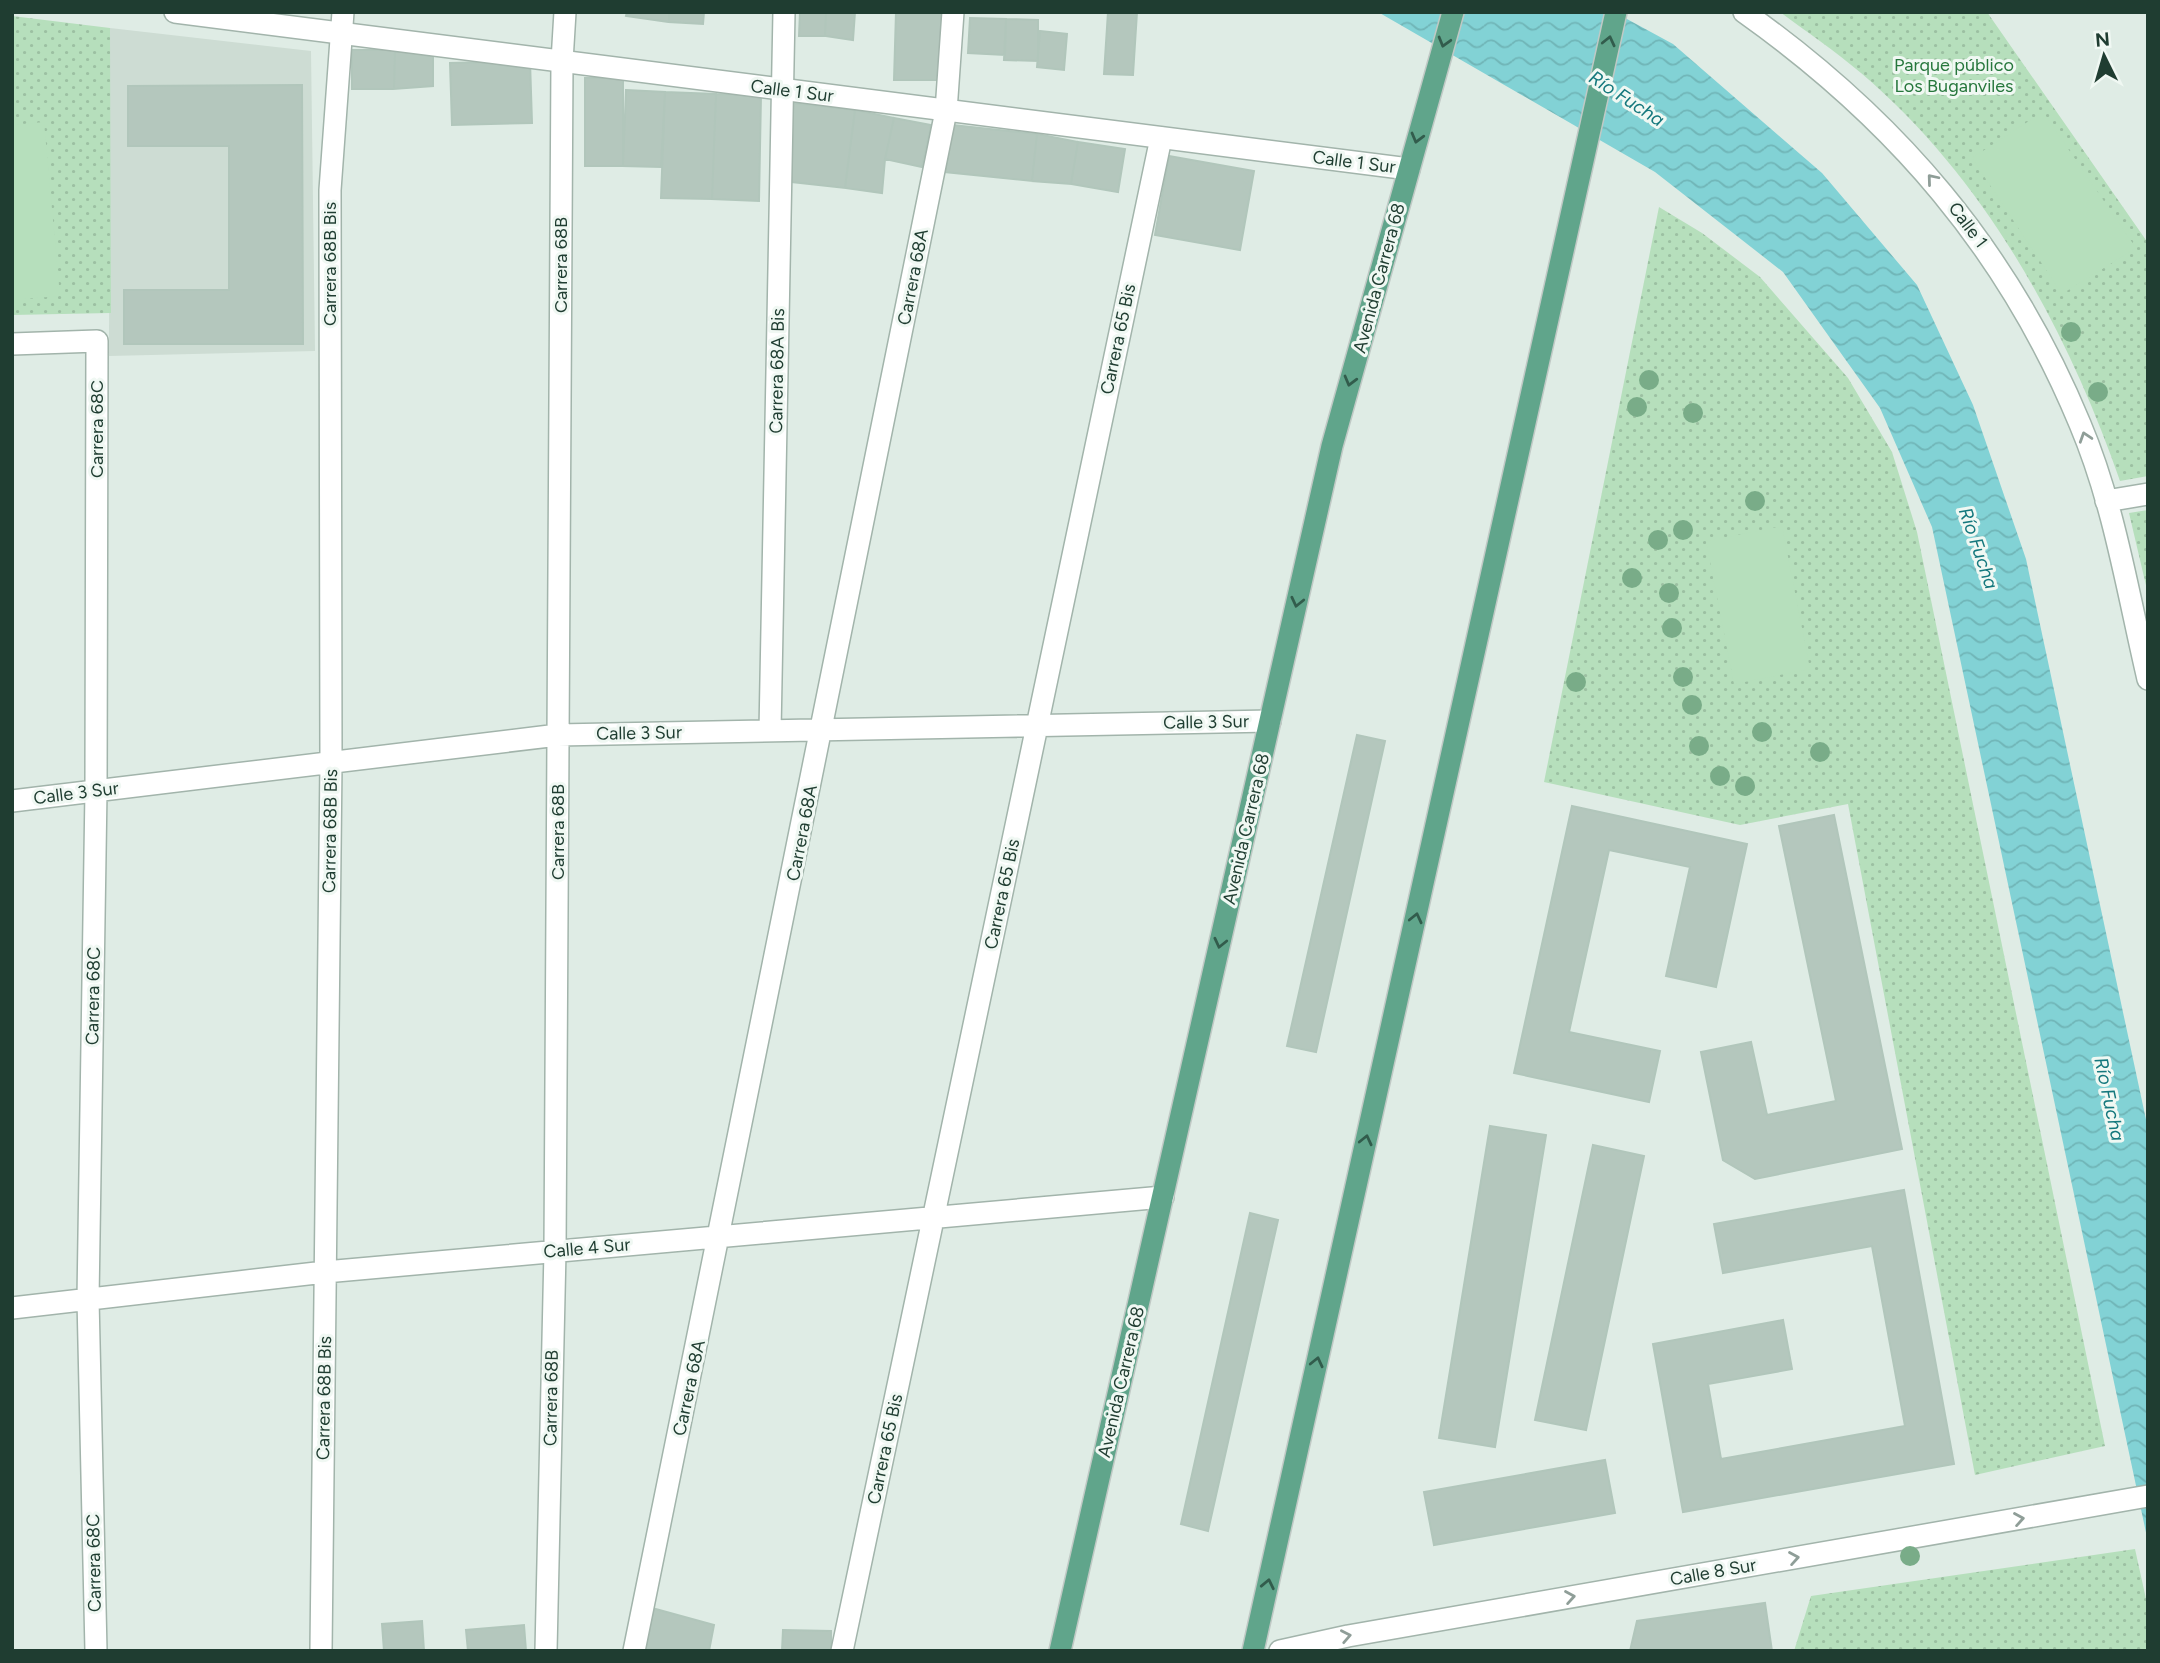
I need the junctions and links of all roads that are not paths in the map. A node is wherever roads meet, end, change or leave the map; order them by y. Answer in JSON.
{"nodes":[{"id":1,"x":175,"y":12,"type":"edge"},
{"id":2,"x":565,"y":12,"type":"edge"},
{"id":3,"x":784,"y":12,"type":"edge"},
{"id":4,"x":953,"y":12,"type":"edge"},
{"id":5,"x":1453,"y":12,"type":"edge"},
{"id":6,"x":1616,"y":12,"type":"edge"},
{"id":7,"x":1744,"y":12,"type":"edge"},
{"id":8,"x":342,"y":23,"type":"edge"},
{"id":9,"x":562,"y":61,"type":"junction"},
{"id":10,"x":783,"y":90,"type":"junction"},
{"id":11,"x":946,"y":111,"type":"junction"},
{"id":12,"x":1161,"y":138,"type":"junction"},
{"id":13,"x":1409,"y":169,"type":"junction"},
{"id":14,"x":12,"y":344,"type":"edge"},
{"id":15,"x":2148,"y":494,"type":"edge"},
{"id":16,"x":2106,"y":501,"type":"junction"},
{"id":17,"x":2148,"y":679,"type":"edge"},
{"id":18,"x":1270,"y":721,"type":"junction"},
{"id":19,"x":1037,"y":725,"type":"junction"},
{"id":20,"x":769,"y":730,"type":"junction"},
{"id":21,"x":822,"y":730,"type":"junction"},
{"id":22,"x":558,"y":735,"type":"junction"},
{"id":23,"x":331,"y":763,"type":"junction"},
{"id":24,"x":96,"y":791,"type":"junction"},
{"id":25,"x":12,"y":801,"type":"edge"},
{"id":26,"x":1163,"y":1197,"type":"junction"},
{"id":27,"x":934,"y":1217,"type":"junction"},
{"id":28,"x":720,"y":1237,"type":"junction"},
{"id":29,"x":555,"y":1251,"type":"junction"},
{"id":30,"x":325,"y":1272,"type":"junction"},
{"id":31,"x":88,"y":1299,"type":"junction"},
{"id":32,"x":12,"y":1308,"type":"edge"},
{"id":33,"x":2148,"y":1496,"type":"edge"},
{"id":34,"x":96,"y":1651,"type":"edge"},
{"id":35,"x":321,"y":1651,"type":"edge"},
{"id":36,"x":546,"y":1651,"type":"edge"},
{"id":37,"x":634,"y":1651,"type":"edge"},
{"id":38,"x":842,"y":1651,"type":"edge"},
{"id":39,"x":1060,"y":1651,"type":"edge"},
{"id":40,"x":1253,"y":1651,"type":"edge"},
{"id":41,"x":1280,"y":1651,"type":"edge"}],
"edges":[{"from":1,"to":8,"type":"street","name":"Calle 1 Sur"},
{"from":2,"to":9,"type":"street","name":"Carrera 68B"},
{"from":3,"to":10,"type":"street","name":"Carrera 68A Bis"},
{"from":4,"to":11,"type":"street","name":"Carrera 68A"},
{"from":5,"to":13,"type":"main road","name":"Avenida Carrera 68","one_way":true},
{"from":40,"to":6,"type":"main road","one_way":true},
{"from":16,"to":7,"type":"street","name":"Calle 1","one_way":true},
{"from":8,"to":9,"type":"street","name":"Calle 1 Sur"},
{"from":8,"to":23,"type":"street","name":"Carrera 68B Bis"},
{"from":9,"to":10,"type":"street","name":"Calle 1 Sur"},
{"from":9,"to":22,"type":"street","name":"Carrera 68B"},
{"from":10,"to":11,"type":"street","name":"Calle 1 Sur"},
{"from":10,"to":20,"type":"street","name":"Carrera 68A Bis"},
{"from":11,"to":12,"type":"street","name":"Calle 1 Sur"},
{"from":11,"to":21,"type":"street","name":"Carrera 68A"},
{"from":12,"to":13,"type":"street","name":"Calle 1 Sur"},
{"from":12,"to":19,"type":"street","name":"Carrera 65 Bis"},
{"from":13,"to":18,"type":"main road","name":"Avenida Carrera 68","one_way":true},
{"from":14,"to":24,"type":"street","name":"Carrera 68C"},
{"from":15,"to":16,"type":"street"},
{"from":16,"to":17,"type":"street","name":"Calle 1"},
{"from":18,"to":19,"type":"street","name":"Calle 3 Sur"},
{"from":18,"to":26,"type":"main road","name":"Avenida Carrera 68","one_way":true},
{"from":19,"to":21,"type":"street","name":"Calle 3 Sur"},
{"from":19,"to":27,"type":"street","name":"Carrera 65 Bis"},
{"from":20,"to":21,"type":"street","name":"Calle 3 Sur"},
{"from":20,"to":22,"type":"street","name":"Calle 3 Sur"},
{"from":21,"to":28,"type":"street","name":"Carrera 68A"},
{"from":22,"to":23,"type":"street","name":"Calle 3 Sur"},
{"from":22,"to":29,"type":"street","name":"Carrera 68B"},
{"from":23,"to":24,"type":"street","name":"Calle 3 Sur"},
{"from":23,"to":30,"type":"street","name":"Carrera 68B Bis"},
{"from":24,"to":25,"type":"street","name":"Calle 3 Sur"},
{"from":24,"to":31,"type":"street","name":"Carrera 68C"},
{"from":26,"to":27,"type":"street","name":"Calle 4 Sur"},
{"from":26,"to":39,"type":"main road","name":"Avenida Carrera 68"},
{"from":27,"to":28,"type":"street","name":"Calle 4 Sur"},
{"from":27,"to":38,"type":"street","name":"Carrera 65 Bis"},
{"from":28,"to":29,"type":"street","name":"Calle 4 Sur"},
{"from":28,"to":37,"type":"street","name":"Carrera 68A"},
{"from":29,"to":30,"type":"street","name":"Calle 4 Sur"},
{"from":29,"to":36,"type":"street","name":"Carrera 68B"},
{"from":30,"to":31,"type":"street","name":"Calle 4 Sur"},
{"from":30,"to":35,"type":"street","name":"Carrera 68B Bis"},
{"from":31,"to":32,"type":"street","name":"Calle 4 Sur"},
{"from":31,"to":34,"type":"street","name":"Carrera 68C"},
{"from":41,"to":33,"type":"street","name":"Calle 8 Sur","one_way":true}]}
